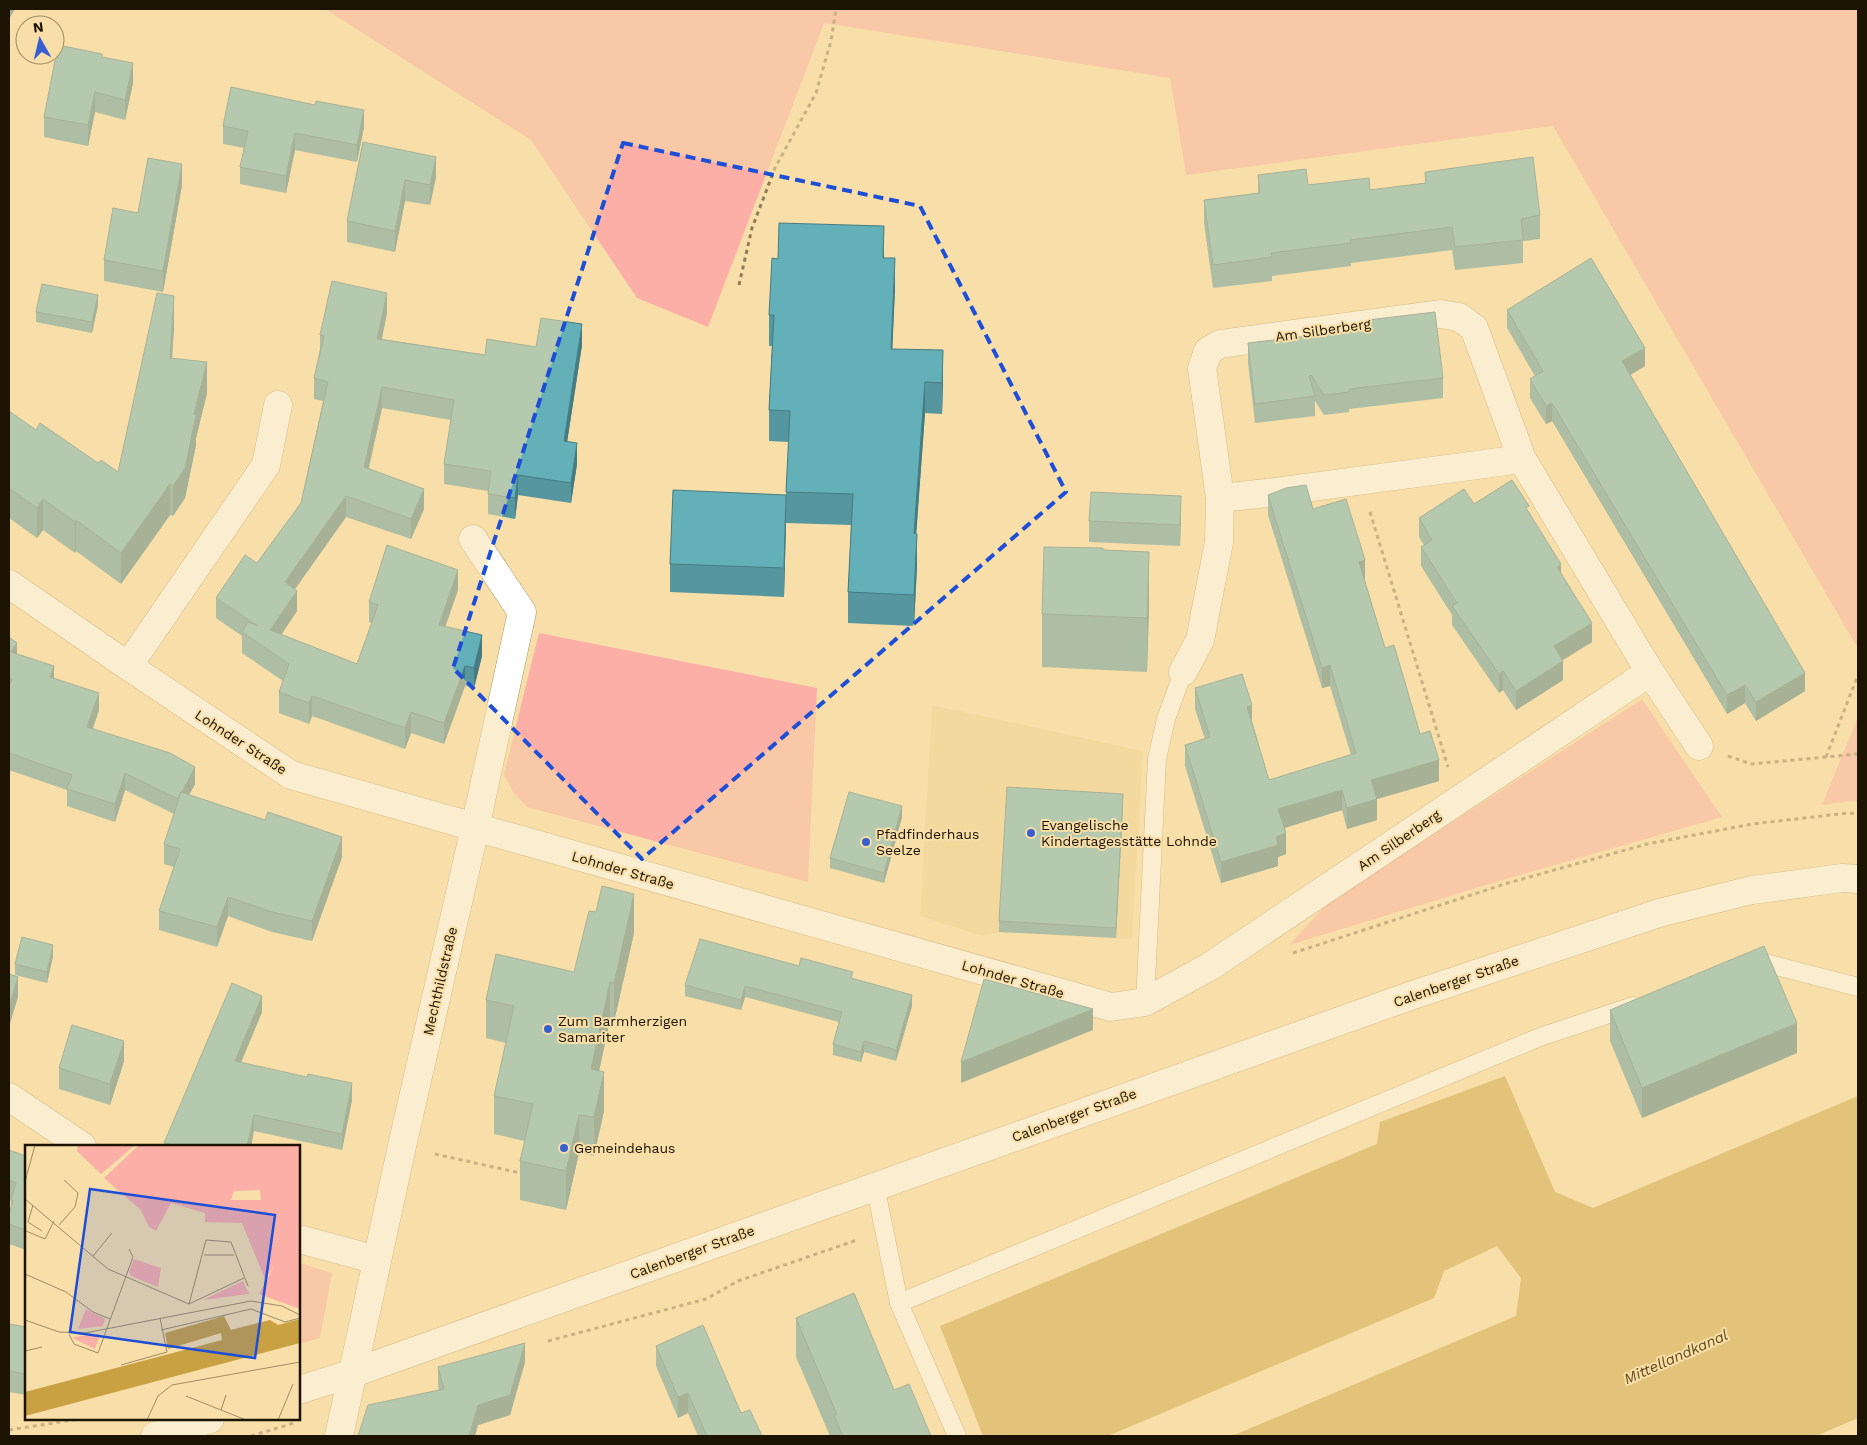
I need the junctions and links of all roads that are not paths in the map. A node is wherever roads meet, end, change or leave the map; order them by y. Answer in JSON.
{"nodes":[{"id":1,"x":278,"y":405,"type":"dead end"},
{"id":2,"x":1522,"y":459,"type":"junction"},
{"id":3,"x":1220,"y":498,"type":"junction"},
{"id":4,"x":473,"y":539,"type":"dead end"},
{"id":5,"x":9,"y":584,"type":"edge"},
{"id":6,"x":128,"y":666,"type":"junction"},
{"id":7,"x":1183,"y":672,"type":"joint"},
{"id":8,"x":1650,"y":672,"type":"junction"},
{"id":9,"x":1699,"y":746,"type":"road end"},
{"id":10,"x":475,"y":828,"type":"junction"},
{"id":11,"x":1858,"y":879,"type":"edge"},
{"id":12,"x":1737,"y":972,"type":"edge"},
{"id":13,"x":1858,"y":988,"type":"edge"},
{"id":14,"x":1653,"y":1000,"type":"edge"},
{"id":15,"x":1144,"y":1002,"type":"junction"},
{"id":16,"x":9,"y":1097,"type":"edge"},
{"id":17,"x":81,"y":1145,"type":"edge"},
{"id":18,"x":875,"y":1185,"type":"junction"},
{"id":19,"x":300,"y":1239,"type":"edge"},
{"id":20,"x":377,"y":1260,"type":"junction"},
{"id":21,"x":899,"y":1303,"type":"junction"},
{"id":22,"x":352,"y":1373,"type":"junction"},
{"id":23,"x":300,"y":1390,"type":"edge"},
{"id":24,"x":207,"y":1420,"type":"edge"},
{"id":25,"x":155,"y":1436,"type":"edge"},
{"id":26,"x":339,"y":1436,"type":"edge"},
{"id":27,"x":957,"y":1436,"type":"edge"}],
"edges":[{"from":1,"to":6,"type":"street"},
{"from":2,"to":3,"type":"street"},
{"from":2,"to":3,"type":"street","name":"Am Silberberg"},
{"from":2,"to":8,"type":"street","name":"Am Silberberg"},
{"from":3,"to":7,"type":"street","name":"Am Silberberg"},
{"from":4,"to":10,"type":"street","name":"Mechthildstraße"},
{"from":5,"to":6,"type":"street","name":"Lohnder Straße"},
{"from":6,"to":10,"type":"street","name":"Lohnder Straße"},
{"from":7,"to":15,"type":"lane"},
{"from":8,"to":9,"type":"street","name":"Am Silberberg"},
{"from":8,"to":15,"type":"street","name":"Am Silberberg"},
{"from":10,"to":15,"type":"street","name":"Lohnder Straße"},
{"from":10,"to":20,"type":"street","name":"Mechthildstraße"},
{"from":11,"to":18,"type":"street","name":"Calenberger Straße"},
{"from":12,"to":13,"type":"lane"},
{"from":14,"to":21,"type":"lane"},
{"from":16,"to":17,"type":"street"},
{"from":18,"to":21,"type":"lane"},
{"from":18,"to":22,"type":"street","name":"Calenberger Straße"},
{"from":19,"to":20,"type":"street"},
{"from":20,"to":22,"type":"street","name":"Mechthildstraße"},
{"from":21,"to":27,"type":"lane"},
{"from":22,"to":23,"type":"street","name":"Calenberger Straße"},
{"from":22,"to":26,"type":"street","name":"Mechthildstraße"},
{"from":24,"to":25,"type":"street"}]}
